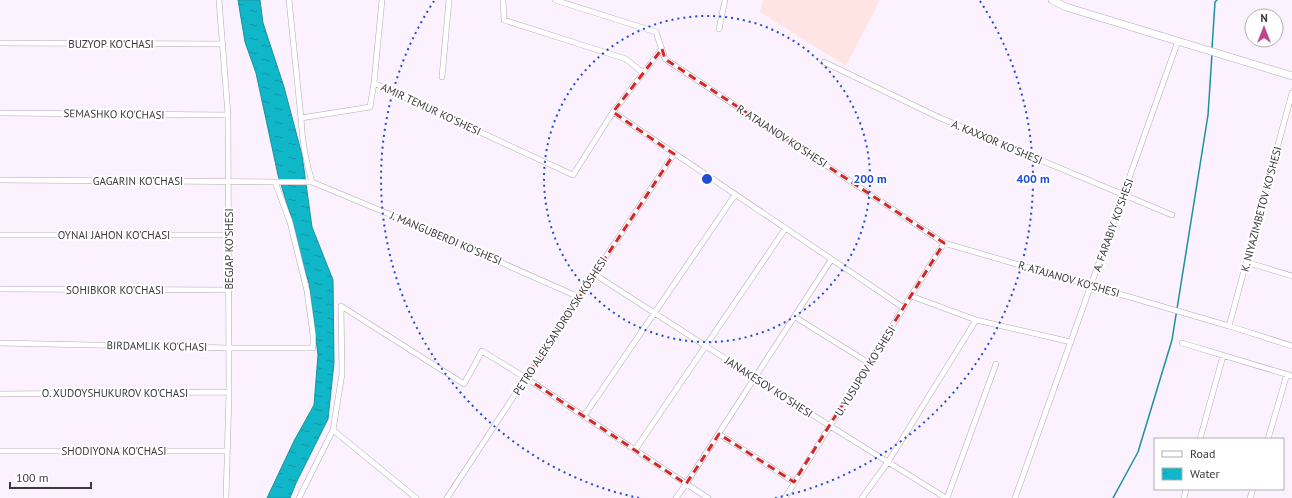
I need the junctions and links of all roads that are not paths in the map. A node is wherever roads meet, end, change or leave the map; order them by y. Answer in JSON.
{"nodes":[{"id":1,"x":219,"y":0,"type":"edge"},
{"id":2,"x":289,"y":0,"type":"edge"},
{"id":3,"x":382,"y":0,"type":"edge"},
{"id":4,"x":449,"y":0,"type":"edge"},
{"id":5,"x":503,"y":0,"type":"edge"},
{"id":6,"x":555,"y":0,"type":"edge"},
{"id":7,"x":725,"y":0,"type":"edge"},
{"id":8,"x":1052,"y":0,"type":"edge"},
{"id":9,"x":719,"y":29,"type":"dead end"},
{"id":10,"x":1178,"y":41,"type":"junction"},
{"id":11,"x":0,"y":43,"type":"edge"},
{"id":12,"x":223,"y":44,"type":"junction"},
{"id":13,"x":662,"y":49,"type":"junction"},
{"id":14,"x":824,"y":62,"type":"dead end"},
{"id":15,"x":643,"y":73,"type":"junction"},
{"id":16,"x":1292,"y":76,"type":"edge"},
{"id":17,"x":442,"y":77,"type":"dead end"},
{"id":18,"x":374,"y":83,"type":"junction"},
{"id":19,"x":1292,"y":93,"type":"edge"},
{"id":20,"x":613,"y":112,"type":"junction"},
{"id":21,"x":0,"y":113,"type":"edge"},
{"id":22,"x":228,"y":115,"type":"junction"},
{"id":23,"x":301,"y":118,"type":"junction"},
{"id":24,"x":674,"y":154,"type":"junction"},
{"id":25,"x":0,"y":180,"type":"edge"},
{"id":26,"x":228,"y":182,"type":"junction"},
{"id":27,"x":278,"y":182,"type":"junction"},
{"id":28,"x":309,"y":182,"type":"junction"},
{"id":29,"x":735,"y":195,"type":"junction"},
{"id":30,"x":1123,"y":196,"type":"junction"},
{"id":31,"x":1172,"y":215,"type":"dead end"},
{"id":32,"x":785,"y":229,"type":"junction"},
{"id":33,"x":0,"y":235,"type":"edge"},
{"id":34,"x":229,"y":235,"type":"junction"},
{"id":35,"x":944,"y":243,"type":"junction"},
{"id":36,"x":831,"y":260,"type":"junction"},
{"id":37,"x":1246,"y":262,"type":"junction"},
{"id":38,"x":594,"y":274,"type":"junction"},
{"id":39,"x":1292,"y":276,"type":"edge"},
{"id":40,"x":1091,"y":286,"type":"junction"},
{"id":41,"x":0,"y":289,"type":"edge"},
{"id":42,"x":229,"y":290,"type":"junction"},
{"id":43,"x":911,"y":296,"type":"junction"},
{"id":44,"x":579,"y":297,"type":"junction"},
{"id":45,"x":904,"y":308,"type":"junction"},
{"id":46,"x":654,"y":313,"type":"junction"},
{"id":47,"x":795,"y":317,"type":"junction"},
{"id":48,"x":976,"y":320,"type":"junction"},
{"id":49,"x":1229,"y":326,"type":"junction"},
{"id":50,"x":1071,"y":342,"type":"junction"},
{"id":51,"x":0,"y":343,"type":"edge"},
{"id":52,"x":1182,"y":343,"type":"dead end"},
{"id":53,"x":706,"y":346,"type":"junction"},
{"id":54,"x":1292,"y":346,"type":"edge"},
{"id":55,"x":229,"y":348,"type":"junction"},
{"id":56,"x":1223,"y":356,"type":"junction"},
{"id":57,"x":869,"y":363,"type":"junction"},
{"id":58,"x":996,"y":364,"type":"dead end"},
{"id":59,"x":1289,"y":375,"type":"edge"},
{"id":60,"x":526,"y":378,"type":"junction"},
{"id":61,"x":755,"y":378,"type":"junction"},
{"id":62,"x":229,"y":392,"type":"junction"},
{"id":63,"x":0,"y":394,"type":"edge"},
{"id":64,"x":584,"y":416,"type":"junction"},
{"id":65,"x":830,"y":426,"type":"junction"},
{"id":66,"x":333,"y":430,"type":"junction"},
{"id":67,"x":719,"y":434,"type":"junction"},
{"id":68,"x":1200,"y":438,"type":"edge"},
{"id":69,"x":1268,"y":438,"type":"edge"},
{"id":70,"x":635,"y":450,"type":"junction"},
{"id":71,"x":0,"y":451,"type":"edge"},
{"id":72,"x":227,"y":451,"type":"junction"},
{"id":73,"x":888,"y":462,"type":"junction"},
{"id":74,"x":794,"y":482,"type":"junction"},
{"id":75,"x":686,"y":484,"type":"junction"},
{"id":76,"x":226,"y":498,"type":"edge"},
{"id":77,"x":299,"y":498,"type":"edge"},
{"id":78,"x":416,"y":498,"type":"edge"},
{"id":79,"x":447,"y":498,"type":"edge"},
{"id":80,"x":676,"y":498,"type":"edge"},
{"id":81,"x":708,"y":498,"type":"edge"},
{"id":82,"x":785,"y":498,"type":"edge"},
{"id":83,"x":862,"y":498,"type":"edge"},
{"id":84,"x":947,"y":498,"type":"edge"},
{"id":85,"x":1015,"y":498,"type":"edge"}],
"edges":[{"from":1,"to":12,"type":"street","name":"BEGJAP KO'SHESI"},
{"from":2,"to":23,"type":"street"},
{"from":3,"to":18,"type":"street"},
{"from":4,"to":17,"type":"street"},
{"from":5,"to":15,"type":"street"},
{"from":6,"to":13,"type":"street","name":"R. ATAJANOV KO'SHESI"},
{"from":7,"to":9,"type":"street"},
{"from":8,"to":10,"type":"street"},
{"from":10,"to":16,"type":"street"},
{"from":10,"to":30,"type":"street","name":"A. FARABIY KO'SHESI"},
{"from":11,"to":12,"type":"street","name":"BUZYOP KO'CHASI"},
{"from":12,"to":22,"type":"street","name":"BEGJAP KO'SHESI"},
{"from":13,"to":15,"type":"street"},
{"from":13,"to":35,"type":"street","name":"R. ATAJANOV KO'SHESI"},
{"from":14,"to":30,"type":"street","name":"A. KAXXOR KO'SHESI"},
{"from":15,"to":20,"type":"street"},
{"from":18,"to":20,"type":"street","name":"AMIR TEMUR KO'SHESI"},
{"from":18,"to":23,"type":"street","name":"AMIR TEMUR KO'SHESI"},
{"from":19,"to":37,"type":"street","name":"K. NIYAZIMBETOV KO'SHESI"},
{"from":20,"to":24,"type":"street"},
{"from":21,"to":22,"type":"street","name":"SEMASHKO KO'CHASI"},
{"from":22,"to":26,"type":"street","name":"BEGJAP KO'SHESI"},
{"from":23,"to":28,"type":"street"},
{"from":24,"to":29,"type":"street"},
{"from":24,"to":38,"type":"street","name":"PETRO ALEKSANDROVSK KÓSHESI"},
{"from":25,"to":26,"type":"street","name":"GAGARIN KO'CHASI"},
{"from":26,"to":27,"type":"street","name":"GAGARIN KO'CHASI"},
{"from":26,"to":34,"type":"street","name":"BEGJAP KO'SHESI"},
{"from":27,"to":28,"type":"street","name":"GAGARIN KO'CHASI"},
{"from":27,"to":55,"type":"street","name":"BIRDAMLIK KO'CHASI"},
{"from":28,"to":44,"type":"street","name":"J. MANGUBERDI KO'SHESI"},
{"from":29,"to":32,"type":"street"},
{"from":29,"to":46,"type":"street"},
{"from":30,"to":31,"type":"street","name":"A. KAXXOR KO'SHESI"},
{"from":30,"to":40,"type":"street","name":"A. FARABIY KO'SHESI"},
{"from":32,"to":36,"type":"street"},
{"from":32,"to":53,"type":"street"},
{"from":33,"to":34,"type":"street","name":"OYNAI JAHON KO'CHASI"},
{"from":34,"to":42,"type":"street","name":"BEGJAP KO'SHESI"},
{"from":35,"to":40,"type":"street","name":"R. ATAJANOV KO'SHESI"},
{"from":35,"to":43,"type":"street","name":"U. YUSUPOV KO'SHESI"},
{"from":36,"to":45,"type":"street"},
{"from":36,"to":47,"type":"street"},
{"from":37,"to":39,"type":"street"},
{"from":37,"to":49,"type":"street","name":"K. NIYAZIMBETOV KO'SHESI"},
{"from":38,"to":44,"type":"street","name":"PETRO ALEKSANDROVSK KÓSHESI"},
{"from":38,"to":46,"type":"street","name":"JANAKESOV KO'SHESI"},
{"from":40,"to":49,"type":"street","name":"R. ATAJANOV KO'SHESI"},
{"from":40,"to":50,"type":"street","name":"A. FARABIY KO'SHESI"},
{"from":41,"to":42,"type":"street","name":"SOHIBKOR KO'CHASI"},
{"from":42,"to":55,"type":"street","name":"BEGJAP KO'SHESI"},
{"from":43,"to":45,"type":"street","name":"U. YUSUPOV KO'SHESI"},
{"from":43,"to":48,"type":"street"},
{"from":44,"to":60,"type":"street","name":"PETRO ALEKSANDROVSK KÓSHESI"},
{"from":45,"to":57,"type":"street","name":"U. YUSUPOV KO'SHESI"},
{"from":46,"to":53,"type":"street","name":"JANAKESOV KO'SHESI"},
{"from":46,"to":64,"type":"street"},
{"from":47,"to":57,"type":"street"},
{"from":47,"to":61,"type":"street"},
{"from":48,"to":50,"type":"street"},
{"from":48,"to":73,"type":"street"},
{"from":49,"to":54,"type":"street","name":"R. ATAJANOV KO'SHESI"},
{"from":50,"to":85,"type":"street","name":"A. FARABIY KO'SHESI"},
{"from":51,"to":55,"type":"street","name":"BIRDAMLIK KO'CHASI"},
{"from":52,"to":56,"type":"street"},
{"from":53,"to":61,"type":"street","name":"JANAKESOV KO'SHESI"},
{"from":53,"to":70,"type":"street"},
{"from":55,"to":62,"type":"street","name":"BEGJAP KO'SHESI"},
{"from":56,"to":59,"type":"street"},
{"from":56,"to":68,"type":"street"},
{"from":57,"to":65,"type":"street","name":"U. YUSUPOV KO'SHESI"},
{"from":58,"to":84,"type":"street"},
{"from":59,"to":69,"type":"street"},
{"from":60,"to":64,"type":"street"},
{"from":60,"to":66,"type":"street"},
{"from":60,"to":79,"type":"street","name":"PETRO ALEKSANDROVSK KÓSHESI"},
{"from":61,"to":65,"type":"street","name":"JANAKESOV KO'SHESI"},
{"from":61,"to":67,"type":"street"},
{"from":62,"to":63,"type":"street","name":"O. XUDOYSHUKUROV KO'CHASI"},
{"from":62,"to":72,"type":"street","name":"BEGJAP KO'SHESI"},
{"from":64,"to":70,"type":"street"},
{"from":65,"to":73,"type":"street","name":"JANAKESOV KO'SHESI"},
{"from":65,"to":74,"type":"street","name":"U. YUSUPOV KO'SHESI"},
{"from":66,"to":77,"type":"street"},
{"from":66,"to":78,"type":"street"},
{"from":67,"to":74,"type":"street"},
{"from":67,"to":75,"type":"street"},
{"from":70,"to":75,"type":"street"},
{"from":71,"to":72,"type":"street","name":"SHODIYONA KO'CHASI"},
{"from":72,"to":76,"type":"street","name":"BEGJAP KO'SHESI"},
{"from":73,"to":83,"type":"street"},
{"from":73,"to":84,"type":"street","name":"JANAKESOV KO'SHESI"},
{"from":74,"to":82,"type":"street","name":"U. YUSUPOV KO'SHESI"},
{"from":75,"to":80,"type":"street"},
{"from":75,"to":81,"type":"street"}]}
